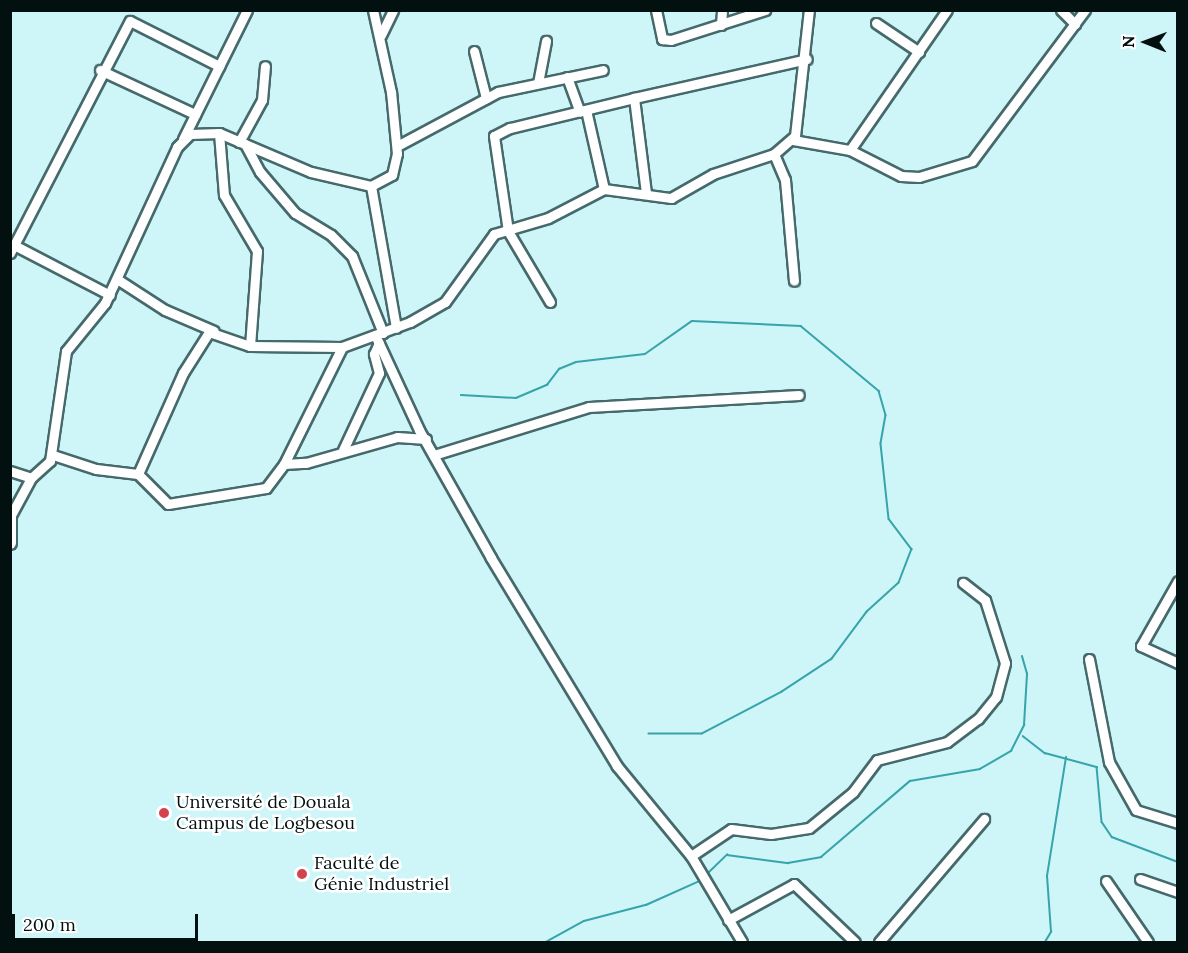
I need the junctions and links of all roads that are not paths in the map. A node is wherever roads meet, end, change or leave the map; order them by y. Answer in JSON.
{"nodes":[{"id":1,"x":247,"y":10,"type":"edge"},
{"id":2,"x":373,"y":10,"type":"edge"},
{"id":3,"x":393,"y":10,"type":"edge"},
{"id":4,"x":656,"y":10,"type":"edge"},
{"id":5,"x":722,"y":10,"type":"edge"},
{"id":6,"x":765,"y":10,"type":"edge"},
{"id":7,"x":809,"y":10,"type":"edge"},
{"id":8,"x":947,"y":10,"type":"edge"},
{"id":9,"x":1061,"y":10,"type":"edge"},
{"id":10,"x":1085,"y":10,"type":"edge"},
{"id":11,"x":876,"y":23,"type":"dead end"},
{"id":12,"x":1075,"y":24,"type":"junction"},
{"id":13,"x":721,"y":25,"type":"junction"},
{"id":14,"x":381,"y":34,"type":"junction"},
{"id":15,"x":546,"y":41,"type":"dead end"},
{"id":16,"x":474,"y":51,"type":"dead end"},
{"id":17,"x":919,"y":52,"type":"junction"},
{"id":18,"x":807,"y":59,"type":"junction"},
{"id":19,"x":219,"y":66,"type":"junction"},
{"id":20,"x":265,"y":66,"type":"dead end"},
{"id":21,"x":100,"y":70,"type":"junction"},
{"id":22,"x":603,"y":70,"type":"dead end"},
{"id":23,"x":567,"y":77,"type":"junction"},
{"id":24,"x":538,"y":83,"type":"junction"},
{"id":25,"x":486,"y":98,"type":"junction"},
{"id":26,"x":634,"y":98,"type":"junction"},
{"id":27,"x":583,"y":111,"type":"junction"},
{"id":28,"x":195,"y":114,"type":"junction"},
{"id":29,"x":219,"y":133,"type":"junction"},
{"id":30,"x":794,"y":140,"type":"junction"},
{"id":31,"x":182,"y":141,"type":"junction"},
{"id":32,"x":242,"y":143,"type":"junction"},
{"id":33,"x":397,"y":146,"type":"junction"},
{"id":34,"x":850,"y":150,"type":"junction"},
{"id":35,"x":774,"y":154,"type":"junction"},
{"id":36,"x":371,"y":186,"type":"junction"},
{"id":37,"x":604,"y":189,"type":"junction"},
{"id":38,"x":646,"y":193,"type":"junction"},
{"id":39,"x":508,"y":231,"type":"junction"},
{"id":40,"x":12,"y":249,"type":"edge"},
{"id":41,"x":117,"y":279,"type":"junction"},
{"id":42,"x":794,"y":281,"type":"dead end"},
{"id":43,"x":110,"y":295,"type":"junction"},
{"id":44,"x":550,"y":302,"type":"dead end"},
{"id":45,"x":396,"y":328,"type":"junction"},
{"id":46,"x":214,"y":331,"type":"junction"},
{"id":47,"x":379,"y":337,"type":"junction"},
{"id":48,"x":250,"y":346,"type":"junction"},
{"id":49,"x":342,"y":346,"type":"junction"},
{"id":50,"x":798,"y":395,"type":"dead end"},
{"id":51,"x":426,"y":439,"type":"junction"},
{"id":52,"x":343,"y":450,"type":"junction"},
{"id":53,"x":437,"y":454,"type":"junction"},
{"id":54,"x":53,"y":455,"type":"junction"},
{"id":55,"x":284,"y":464,"type":"junction"},
{"id":56,"x":10,"y":471,"type":"edge"},
{"id":57,"x":138,"y":474,"type":"junction"},
{"id":58,"x":32,"y":478,"type":"junction"},
{"id":59,"x":11,"y":514,"type":"edge"},
{"id":60,"x":10,"y":543,"type":"edge"},
{"id":61,"x":1178,"y":581,"type":"edge"},
{"id":62,"x":963,"y":583,"type":"dead end"},
{"id":63,"x":1089,"y":659,"type":"dead end"},
{"id":64,"x":1178,"y":663,"type":"edge"},
{"id":65,"x":984,"y":819,"type":"dead end"},
{"id":66,"x":1178,"y":823,"type":"edge"},
{"id":67,"x":691,"y":856,"type":"junction"},
{"id":68,"x":1140,"y":879,"type":"dead end"},
{"id":69,"x":1106,"y":881,"type":"dead end"},
{"id":70,"x":1178,"y":892,"type":"edge"},
{"id":71,"x":728,"y":920,"type":"junction"},
{"id":72,"x":742,"y":942,"type":"edge"},
{"id":73,"x":855,"y":942,"type":"edge"},
{"id":74,"x":879,"y":942,"type":"edge"},
{"id":75,"x":1148,"y":942,"type":"edge"}],
"edges":[{"from":1,"to":19,"type":"street"},
{"from":2,"to":14,"type":"street"},
{"from":3,"to":14,"type":"street"},
{"from":4,"to":13,"type":"street"},
{"from":5,"to":13,"type":"street"},
{"from":6,"to":13,"type":"street"},
{"from":7,"to":18,"type":"street"},
{"from":8,"to":17,"type":"street"},
{"from":9,"to":12,"type":"street"},
{"from":10,"to":12,"type":"street"},
{"from":11,"to":17,"type":"street"},
{"from":12,"to":34,"type":"street"},
{"from":14,"to":33,"type":"street"},
{"from":15,"to":24,"type":"street"},
{"from":16,"to":25,"type":"street"},
{"from":17,"to":34,"type":"street"},
{"from":18,"to":26,"type":"street"},
{"from":18,"to":30,"type":"street"},
{"from":19,"to":21,"type":"street"},
{"from":19,"to":28,"type":"street"},
{"from":20,"to":32,"type":"street"},
{"from":21,"to":28,"type":"street"},
{"from":21,"to":40,"type":"street"},
{"from":22,"to":23,"type":"street"},
{"from":23,"to":24,"type":"street"},
{"from":23,"to":27,"type":"street"},
{"from":24,"to":25,"type":"street"},
{"from":25,"to":33,"type":"street"},
{"from":26,"to":27,"type":"street"},
{"from":26,"to":38,"type":"street"},
{"from":27,"to":37,"type":"street"},
{"from":27,"to":39,"type":"street"},
{"from":28,"to":31,"type":"street"},
{"from":29,"to":31,"type":"street"},
{"from":29,"to":32,"type":"street"},
{"from":29,"to":48,"type":"street"},
{"from":30,"to":34,"type":"street"},
{"from":30,"to":35,"type":"street"},
{"from":31,"to":41,"type":"street"},
{"from":32,"to":36,"type":"street"},
{"from":32,"to":47,"type":"street"},
{"from":33,"to":36,"type":"street"},
{"from":35,"to":38,"type":"street"},
{"from":35,"to":42,"type":"street"},
{"from":36,"to":45,"type":"street"},
{"from":37,"to":38,"type":"street"},
{"from":37,"to":39,"type":"street"},
{"from":39,"to":44,"type":"street"},
{"from":39,"to":45,"type":"street"},
{"from":40,"to":43,"type":"street"},
{"from":41,"to":43,"type":"street"},
{"from":41,"to":46,"type":"street"},
{"from":43,"to":54,"type":"street"},
{"from":45,"to":47,"type":"street"},
{"from":46,"to":48,"type":"street"},
{"from":46,"to":57,"type":"street"},
{"from":47,"to":49,"type":"street"},
{"from":47,"to":51,"type":"street"},
{"from":47,"to":52,"type":"street"},
{"from":48,"to":49,"type":"street"},
{"from":49,"to":55,"type":"street"},
{"from":50,"to":53,"type":"street"},
{"from":51,"to":52,"type":"street"},
{"from":51,"to":53,"type":"street"},
{"from":52,"to":55,"type":"street"},
{"from":53,"to":67,"type":"street"},
{"from":54,"to":57,"type":"street"},
{"from":54,"to":58,"type":"street"},
{"from":55,"to":57,"type":"street"},
{"from":56,"to":58,"type":"street"},
{"from":58,"to":59,"type":"street"},
{"from":59,"to":60,"type":"main road"},
{"from":61,"to":64,"type":"street"},
{"from":62,"to":67,"type":"street"},
{"from":63,"to":66,"type":"street"},
{"from":65,"to":74,"type":"street"},
{"from":67,"to":71,"type":"street"},
{"from":68,"to":70,"type":"street"},
{"from":69,"to":75,"type":"street"},
{"from":71,"to":72,"type":"street"},
{"from":71,"to":73,"type":"street"}]}
